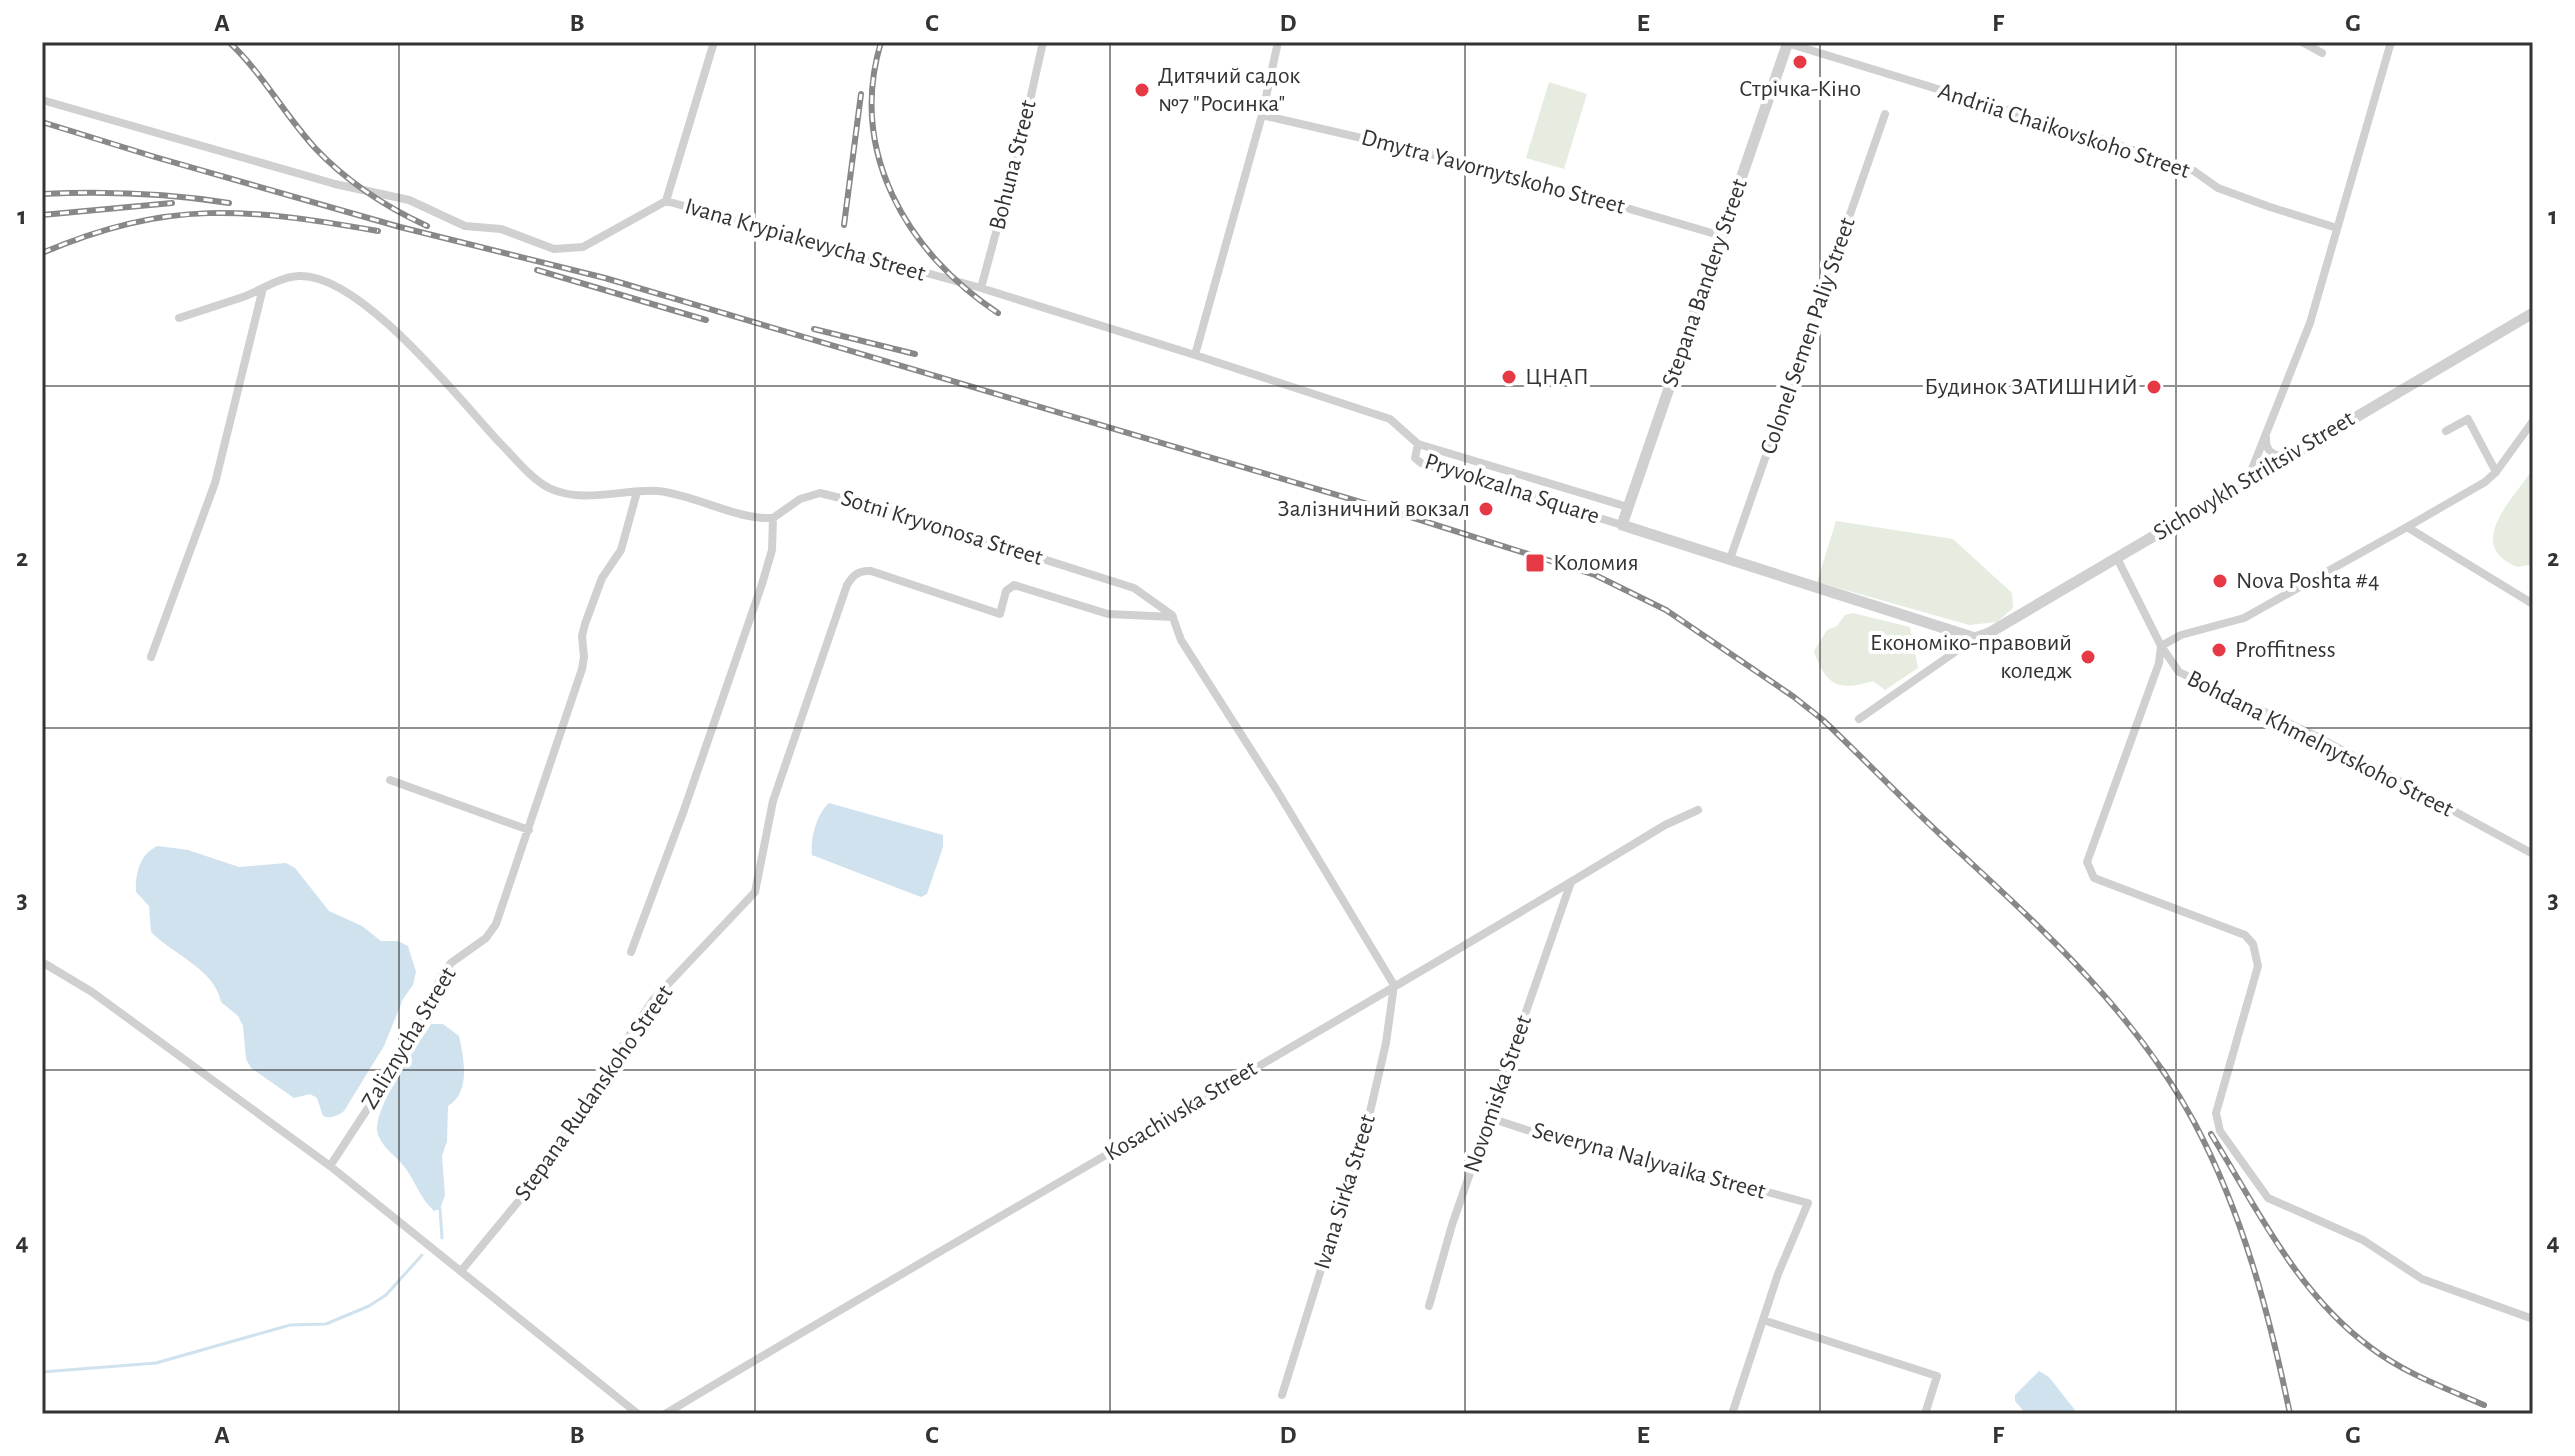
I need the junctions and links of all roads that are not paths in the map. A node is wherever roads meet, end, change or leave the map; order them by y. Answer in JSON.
{"nodes":[{"id":1,"x":714,"y":42,"type":"edge"},
{"id":2,"x":1043,"y":42,"type":"edge"},
{"id":3,"x":1278,"y":42,"type":"edge"},
{"id":4,"x":1788,"y":42,"type":"edge"},
{"id":5,"x":2302,"y":42,"type":"edge"},
{"id":6,"x":2391,"y":42,"type":"edge"},
{"id":7,"x":2322,"y":53,"type":"dead end"},
{"id":8,"x":42,"y":100,"type":"edge"},
{"id":9,"x":1885,"y":114,"type":"dead end"},
{"id":10,"x":1262,"y":115,"type":"junction"},
{"id":11,"x":666,"y":201,"type":"junction"},
{"id":12,"x":2337,"y":228,"type":"junction"},
{"id":13,"x":1722,"y":236,"type":"junction"},
{"id":14,"x":263,"y":288,"type":"junction"},
{"id":15,"x":981,"y":288,"type":"junction"},
{"id":16,"x":2533,"y":313,"type":"edge"},
{"id":17,"x":179,"y":318,"type":"dead end"},
{"id":18,"x":1195,"y":355,"type":"junction"},
{"id":19,"x":1390,"y":419,"type":"joint"},
{"id":20,"x":2533,"y":421,"type":"edge"},
{"id":21,"x":2446,"y":431,"type":"dead end"},
{"id":22,"x":2266,"y":437,"type":"junction"},
{"id":23,"x":1418,"y":444,"type":"junction"},
{"id":24,"x":2290,"y":456,"type":"junction"},
{"id":25,"x":2496,"y":472,"type":"junction"},
{"id":26,"x":2248,"y":479,"type":"junction"},
{"id":27,"x":637,"y":492,"type":"junction"},
{"id":28,"x":1628,"y":507,"type":"junction"},
{"id":29,"x":773,"y":518,"type":"junction"},
{"id":30,"x":1622,"y":525,"type":"junction"},
{"id":31,"x":2407,"y":527,"type":"junction"},
{"id":32,"x":2117,"y":558,"type":"junction"},
{"id":33,"x":1730,"y":559,"type":"junction"},
{"id":34,"x":2533,"y":604,"type":"edge"},
{"id":35,"x":1174,"y":617,"type":"junction"},
{"id":36,"x":1975,"y":638,"type":"junction"},
{"id":37,"x":2161,"y":646,"type":"junction"},
{"id":38,"x":151,"y":657,"type":"dead end"},
{"id":39,"x":1859,"y":719,"type":"dead end"},
{"id":40,"x":390,"y":780,"type":"dead end"},
{"id":41,"x":1698,"y":810,"type":"dead end"},
{"id":42,"x":529,"y":830,"type":"junction"},
{"id":43,"x":2533,"y":854,"type":"edge"},
{"id":44,"x":1571,"y":882,"type":"junction"},
{"id":45,"x":631,"y":952,"type":"dead end"},
{"id":46,"x":42,"y":962,"type":"edge"},
{"id":47,"x":1394,"y":985,"type":"junction"},
{"id":48,"x":1490,"y":1118,"type":"junction"},
{"id":49,"x":330,"y":1166,"type":"junction"},
{"id":50,"x":461,"y":1271,"type":"junction"},
{"id":51,"x":1429,"y":1306,"type":"dead end"},
{"id":52,"x":2533,"y":1319,"type":"edge"},
{"id":53,"x":1763,"y":1320,"type":"junction"},
{"id":54,"x":1282,"y":1395,"type":"dead end"},
{"id":55,"x":638,"y":1414,"type":"edge"},
{"id":56,"x":665,"y":1414,"type":"edge"},
{"id":57,"x":1732,"y":1414,"type":"edge"},
{"id":58,"x":1925,"y":1414,"type":"edge"}],
"edges":[{"from":1,"to":11,"type":"street"},
{"from":2,"to":15,"type":"street","name":"Bohuna Street"},
{"from":3,"to":10,"type":"street"},
{"from":4,"to":12,"type":"street","name":"Andriia Chaikovskoho Street"},
{"from":4,"to":13,"type":"street","name":"Stepana Bandery Street"},
{"from":5,"to":7,"type":"street"},
{"from":6,"to":12,"type":"street"},
{"from":8,"to":11,"type":"street","name":"Ivana Krypiakevycha Street"},
{"from":9,"to":33,"type":"street","name":"Colonel Semen Paliy Street"},
{"from":10,"to":13,"type":"street","name":"Dmytra Yavornytskoho Street"},
{"from":10,"to":18,"type":"street"},
{"from":11,"to":15,"type":"street","name":"Ivana Krypiakevycha Street"},
{"from":12,"to":22,"type":"street"},
{"from":13,"to":28,"type":"street","name":"Stepana Bandery Street"},
{"from":14,"to":17,"type":"street"},
{"from":14,"to":27,"type":"street"},
{"from":14,"to":38,"type":"street"},
{"from":15,"to":18,"type":"street","name":"Ivana Krypiakevycha Street"},
{"from":16,"to":24,"type":"street","name":"Sichovykh Striltsiv Street"},
{"from":18,"to":19,"type":"street","name":"Ivana Krypiakevycha Street"},
{"from":19,"to":23,"type":"street","name":"Pryvokzalna Square"},
{"from":20,"to":25,"type":"street"},
{"from":21,"to":25,"type":"street"},
{"from":22,"to":24,"type":"street"},
{"from":22,"to":26,"type":"street"},
{"from":23,"to":28,"type":"street","name":"Pryvokzalna Square"},
{"from":23,"to":30,"type":"street","name":"Pryvokzalna Square"},
{"from":24,"to":26,"type":"street","name":"Sichovykh Striltsiv Street"},
{"from":25,"to":31,"type":"street"},
{"from":26,"to":32,"type":"street","name":"Sichovykh Striltsiv Street"},
{"from":27,"to":29,"type":"street"},
{"from":27,"to":42,"type":"street","name":"Zaliznycha Street"},
{"from":28,"to":30,"type":"street","name":"Stepana Bandery Street"},
{"from":29,"to":35,"type":"street","name":"Sotni Kryvonosa Street"},
{"from":29,"to":45,"type":"street"},
{"from":30,"to":33,"type":"street"},
{"from":31,"to":34,"type":"street"},
{"from":31,"to":37,"type":"street"},
{"from":32,"to":36,"type":"street","name":"Sichovykh Striltsiv Street"},
{"from":32,"to":37,"type":"street","name":"Bohdana Khmelnytskoho Street"},
{"from":33,"to":36,"type":"street"},
{"from":35,"to":47,"type":"street"},
{"from":35,"to":50,"type":"street","name":"Stepana Rudanskoho Street"},
{"from":36,"to":39,"type":"street","name":"Sichovykh Striltsiv Street"},
{"from":37,"to":43,"type":"street","name":"Bohdana Khmelnytskoho Street"},
{"from":37,"to":52,"type":"street"},
{"from":40,"to":42,"type":"street"},
{"from":41,"to":44,"type":"street","name":"Kosachivska Street"},
{"from":42,"to":49,"type":"street","name":"Zaliznycha Street"},
{"from":44,"to":47,"type":"street","name":"Kosachivska Street"},
{"from":44,"to":48,"type":"street","name":"Novomiska Street"},
{"from":46,"to":49,"type":"street"},
{"from":47,"to":54,"type":"street","name":"Ivana Sirka Street"},
{"from":47,"to":56,"type":"street","name":"Kosachivska Street"},
{"from":48,"to":51,"type":"street","name":"Novomiska Street"},
{"from":48,"to":53,"type":"street","name":"Severyna Nalyvaika Street"},
{"from":49,"to":50,"type":"street"},
{"from":50,"to":55,"type":"street"},
{"from":53,"to":57,"type":"street"},
{"from":53,"to":58,"type":"street"}]}
